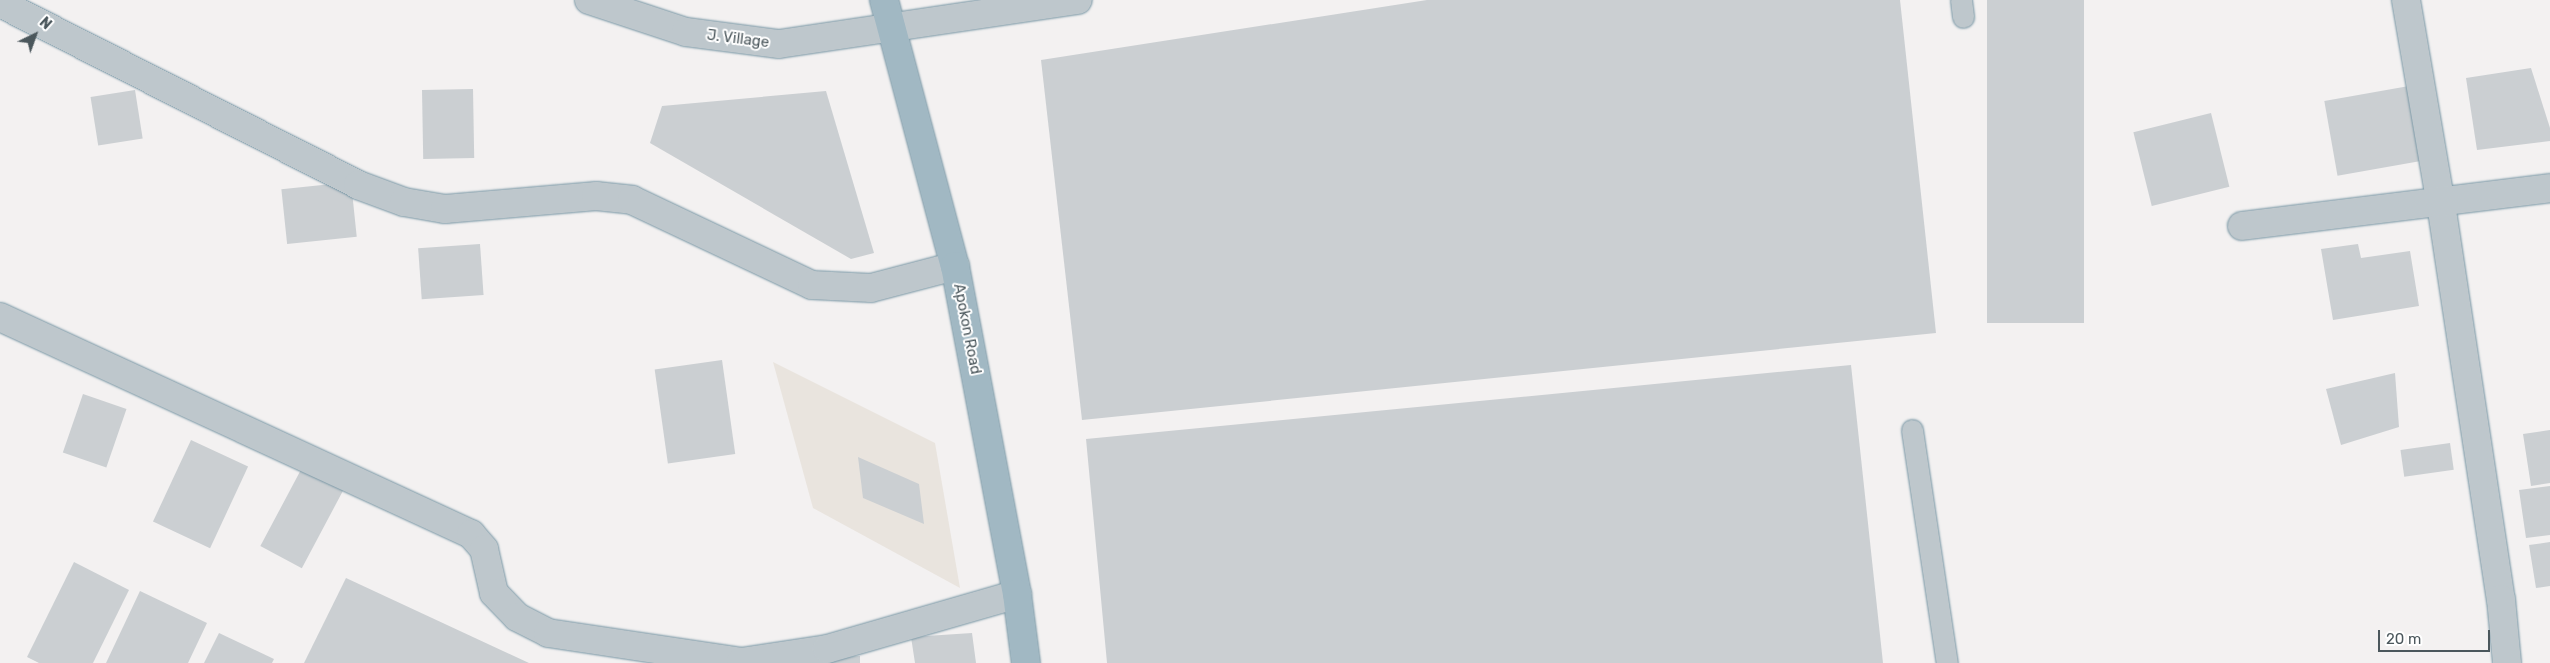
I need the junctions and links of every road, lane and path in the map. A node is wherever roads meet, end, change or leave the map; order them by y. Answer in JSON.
{"nodes":[{"id":1,"x":589,"y":0,"type":"edge"},
{"id":2,"x":884,"y":0,"type":"edge"},
{"id":3,"x":1078,"y":0,"type":"edge"},
{"id":4,"x":2406,"y":0,"type":"edge"},
{"id":5,"x":0,"y":3,"type":"edge"},
{"id":6,"x":892,"y":30,"type":"junction"},
{"id":7,"x":2550,"y":188,"type":"edge"},
{"id":8,"x":2441,"y":204,"type":"junction"},
{"id":9,"x":2242,"y":226,"type":"dead end"},
{"id":10,"x":954,"y":266,"type":"junction"},
{"id":11,"x":0,"y":317,"type":"edge"},
{"id":12,"x":1912,"y":430,"type":"dead end"},
{"id":13,"x":1017,"y":594,"type":"junction"},
{"id":14,"x":1026,"y":663,"type":"edge"},
{"id":15,"x":1947,"y":663,"type":"edge"},
{"id":16,"x":2507,"y":663,"type":"edge"}],
"edges":[{"from":1,"to":6,"type":"street","name":"J. Village"},
{"from":2,"to":6,"type":"highway","name":"Apokon Road"},
{"from":3,"to":6,"type":"street","name":"J. Village"},
{"from":4,"to":8,"type":"street"},
{"from":5,"to":10,"type":"street"},
{"from":6,"to":10,"type":"highway","name":"Apokon Road"},
{"from":7,"to":8,"type":"street"},
{"from":8,"to":9,"type":"street"},
{"from":8,"to":16,"type":"street"},
{"from":10,"to":13,"type":"highway","name":"Apokon Road"},
{"from":11,"to":13,"type":"street"},
{"from":12,"to":15,"type":"lane"},
{"from":13,"to":14,"type":"highway","name":"Apokon Road"}]}
